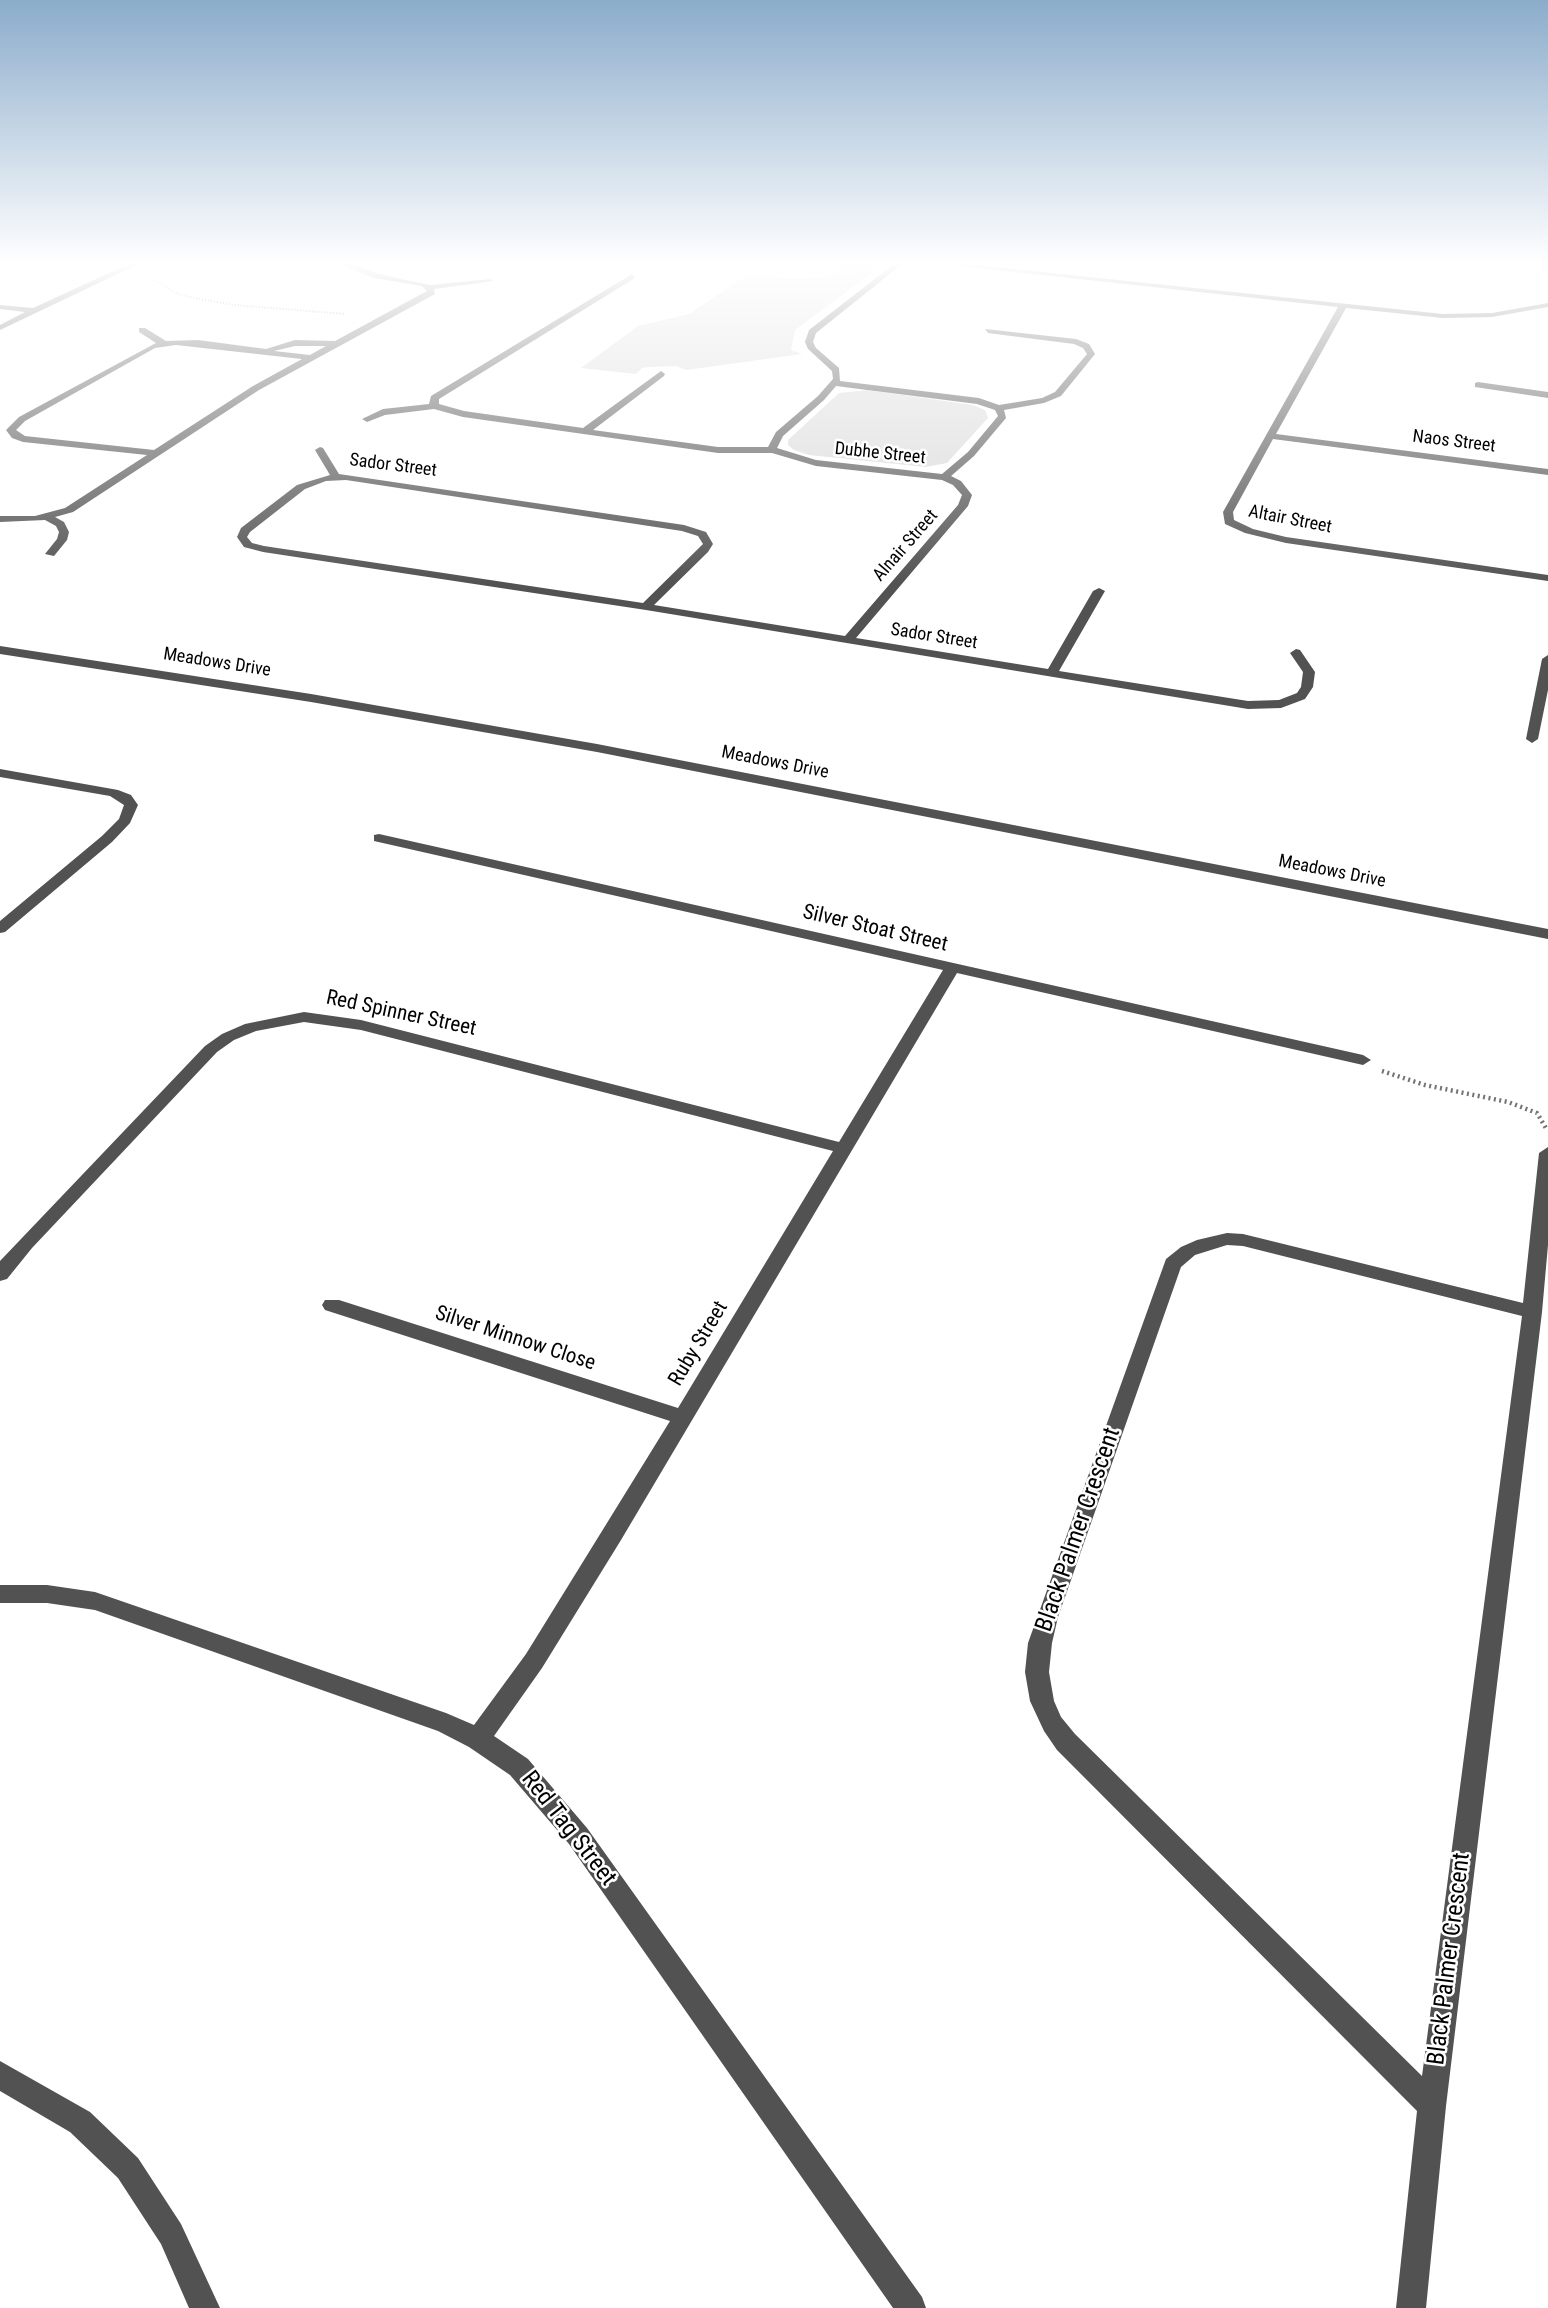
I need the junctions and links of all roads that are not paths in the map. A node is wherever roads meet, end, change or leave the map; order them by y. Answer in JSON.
{"nodes":[{"id":1,"x":111,"y":369,"type":"edge"},
{"id":2,"x":291,"y":369,"type":"edge"},
{"id":3,"x":482,"y":369,"type":"edge"},
{"id":4,"x":834,"y":369,"type":"edge"},
{"id":5,"x":1079,"y":369,"type":"edge"},
{"id":6,"x":1308,"y":369,"type":"edge"},
{"id":7,"x":662,"y":374,"type":"dead end"},
{"id":8,"x":835,"y":383,"type":"junction"},
{"id":9,"x":1478,"y":385,"type":"dead end"},
{"id":10,"x":1548,"y":395,"type":"edge"},
{"id":11,"x":434,"y":406,"type":"junction"},
{"id":12,"x":998,"y":408,"type":"junction"},
{"id":13,"x":367,"y":419,"type":"dead end"},
{"id":14,"x":585,"y":431,"type":"junction"},
{"id":15,"x":15,"y":436,"type":"junction"},
{"id":16,"x":1271,"y":436,"type":"junction"},
{"id":17,"x":0,"y":439,"type":"edge"},
{"id":18,"x":320,"y":450,"type":"dead end"},
{"id":19,"x":773,"y":450,"type":"junction"},
{"id":20,"x":155,"y":453,"type":"junction"},
{"id":21,"x":1548,"y":472,"type":"edge"},
{"id":22,"x":336,"y":477,"type":"junction"},
{"id":23,"x":944,"y":477,"type":"junction"},
{"id":24,"x":48,"y":517,"type":"junction"},
{"id":25,"x":0,"y":519,"type":"edge"},
{"id":26,"x":50,"y":554,"type":"dead end"},
{"id":27,"x":1548,"y":578,"type":"edge"},
{"id":28,"x":1099,"y":591,"type":"dead end"},
{"id":29,"x":646,"y":607,"type":"junction"},
{"id":30,"x":848,"y":640,"type":"junction"},
{"id":31,"x":0,"y":650,"type":"edge"},
{"id":32,"x":1296,"y":653,"type":"dead end"},
{"id":33,"x":1548,"y":659,"type":"edge"},
{"id":34,"x":1052,"y":673,"type":"junction"},
{"id":35,"x":1532,"y":739,"type":"dead end"},
{"id":36,"x":0,"y":773,"type":"edge"},
{"id":37,"x":379,"y":838,"type":"dead end"},
{"id":38,"x":0,"y":929,"type":"edge"},
{"id":39,"x":1545,"y":934,"type":"edge"},
{"id":40,"x":952,"y":968,"type":"junction"},
{"id":41,"x":1363,"y":1060,"type":"road end"},
{"id":42,"x":842,"y":1147,"type":"junction"},
{"id":43,"x":1548,"y":1153,"type":"edge"},
{"id":44,"x":0,"y":1274,"type":"edge"},
{"id":45,"x":332,"y":1305,"type":"dead end"},
{"id":46,"x":1532,"y":1312,"type":"junction"},
{"id":47,"x":683,"y":1417,"type":"junction"},
{"id":48,"x":0,"y":1594,"type":"edge"},
{"id":49,"x":478,"y":1739,"type":"junction"},
{"id":50,"x":0,"y":2075,"type":"edge"},
{"id":51,"x":1432,"y":2106,"type":"junction"},
{"id":52,"x":205,"y":2308,"type":"edge"},
{"id":53,"x":911,"y":2308,"type":"edge"},
{"id":54,"x":1411,"y":2308,"type":"edge"}],
"edges":[{"from":1,"to":15,"type":"street"},
{"from":2,"to":20,"type":"street"},
{"from":3,"to":11,"type":"street"},
{"from":4,"to":8,"type":"street"},
{"from":5,"to":12,"type":"street"},
{"from":6,"to":16,"type":"street","name":"Altair Street"},
{"from":7,"to":14,"type":"street"},
{"from":8,"to":12,"type":"street"},
{"from":8,"to":19,"type":"street"},
{"from":9,"to":10,"type":"street"},
{"from":11,"to":13,"type":"street"},
{"from":11,"to":14,"type":"street","name":"Dubhe Street"},
{"from":12,"to":23,"type":"street","name":"Dubhe Street"},
{"from":14,"to":19,"type":"street","name":"Dubhe Street"},
{"from":15,"to":17,"type":"street"},
{"from":15,"to":20,"type":"street"},
{"from":16,"to":21,"type":"street","name":"Naos Street"},
{"from":16,"to":27,"type":"street","name":"Altair Street"},
{"from":18,"to":22,"type":"street"},
{"from":19,"to":23,"type":"street","name":"Dubhe Street"},
{"from":20,"to":24,"type":"street"},
{"from":22,"to":29,"type":"street","name":"Sador Street"},
{"from":22,"to":29,"type":"street","name":"Sador Street"},
{"from":23,"to":30,"type":"street","name":"Alnair Street"},
{"from":24,"to":25,"type":"street"},
{"from":24,"to":26,"type":"street"},
{"from":28,"to":34,"type":"street"},
{"from":29,"to":30,"type":"street","name":"Sador Street"},
{"from":30,"to":34,"type":"street","name":"Sador Street"},
{"from":31,"to":39,"type":"street","name":"Meadows Drive"},
{"from":32,"to":34,"type":"street","name":"Sador Street"},
{"from":33,"to":35,"type":"street"},
{"from":36,"to":38,"type":"street"},
{"from":37,"to":40,"type":"street","name":"Silver Stoat Street"},
{"from":40,"to":41,"type":"street","name":"Silver Stoat Street"},
{"from":40,"to":42,"type":"street","name":"Ruby Street"},
{"from":42,"to":44,"type":"street","name":"Red Spinner Street"},
{"from":42,"to":47,"type":"street","name":"Ruby Street"},
{"from":43,"to":46,"type":"street","name":"Black Palmer Crescent"},
{"from":45,"to":47,"type":"street","name":"Silver Minnow Close"},
{"from":46,"to":51,"type":"street","name":"Black Palmer Crescent"},
{"from":46,"to":51,"type":"street","name":"Black Palmer Crescent"},
{"from":47,"to":49,"type":"street","name":"Ruby Street"},
{"from":48,"to":49,"type":"street","name":"Red Tag Street"},
{"from":49,"to":53,"type":"street","name":"Red Tag Street"},
{"from":50,"to":52,"type":"street"},
{"from":51,"to":54,"type":"street","name":"Black Palmer Crescent"}]}
